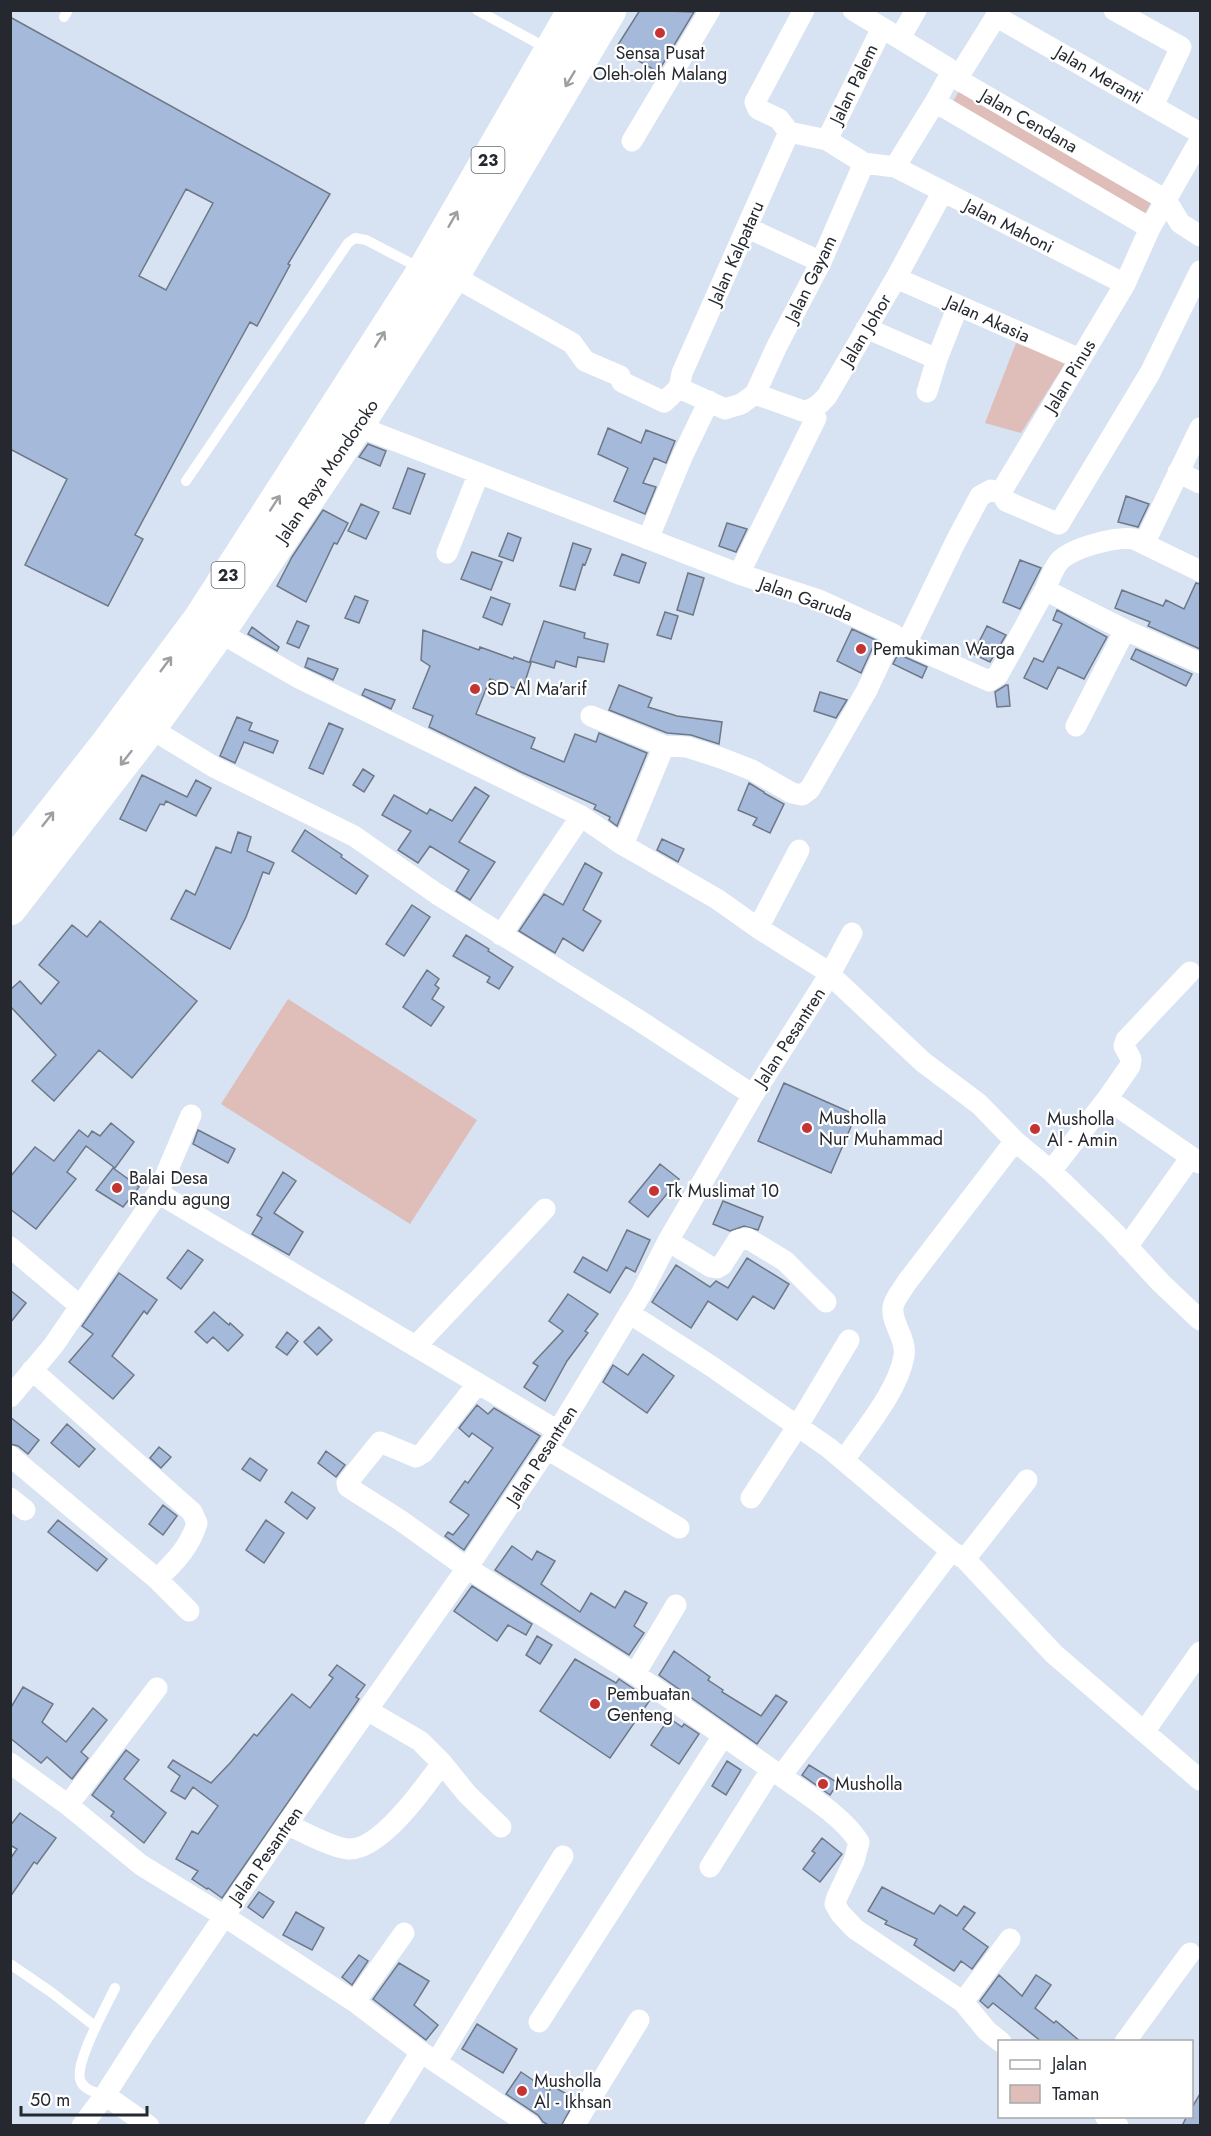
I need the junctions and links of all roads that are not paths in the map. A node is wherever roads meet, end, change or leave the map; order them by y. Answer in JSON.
{"nodes":[{"id":1,"x":477,"y":10,"type":"edge"},
{"id":2,"x":574,"y":10,"type":"edge"},
{"id":3,"x":610,"y":10,"type":"edge"},
{"id":4,"x":804,"y":10,"type":"edge"},
{"id":5,"x":853,"y":10,"type":"edge"},
{"id":6,"x":916,"y":10,"type":"edge"},
{"id":7,"x":1114,"y":10,"type":"edge"},
{"id":8,"x":710,"y":11,"type":"edge"},
{"id":9,"x":999,"y":14,"type":"edge"},
{"id":10,"x":891,"y":33,"type":"junction"},
{"id":11,"x":551,"y":50,"type":"junction"},
{"id":12,"x":954,"y":77,"type":"junction"},
{"id":13,"x":935,"y":102,"type":"junction"},
{"id":14,"x":1153,"y":105,"type":"junction"},
{"id":15,"x":789,"y":132,"type":"junction"},
{"id":16,"x":1200,"y":133,"type":"edge"},
{"id":17,"x":827,"y":140,"type":"junction"},
{"id":18,"x":1200,"y":140,"type":"edge"},
{"id":19,"x":632,"y":141,"type":"dead end"},
{"id":20,"x":864,"y":162,"type":"junction"},
{"id":21,"x":895,"y":167,"type":"junction"},
{"id":22,"x":942,"y":193,"type":"junction"},
{"id":23,"x":1166,"y":200,"type":"junction"},
{"id":24,"x":748,"y":228,"type":"junction"},
{"id":25,"x":1149,"y":228,"type":"junction"},
{"id":26,"x":1200,"y":236,"type":"edge"},
{"id":27,"x":821,"y":262,"type":"junction"},
{"id":28,"x":1200,"y":271,"type":"edge"},
{"id":29,"x":439,"y":277,"type":"junction"},
{"id":30,"x":896,"y":278,"type":"junction"},
{"id":31,"x":1125,"y":284,"type":"junction"},
{"id":32,"x":958,"y":306,"type":"junction"},
{"id":33,"x":866,"y":328,"type":"junction"},
{"id":34,"x":1080,"y":358,"type":"junction"},
{"id":35,"x":937,"y":359,"type":"junction"},
{"id":36,"x":681,"y":380,"type":"junction"},
{"id":37,"x":927,"y":392,"type":"dead end"},
{"id":38,"x":754,"y":394,"type":"junction"},
{"id":39,"x":709,"y":401,"type":"junction"},
{"id":40,"x":816,"y":418,"type":"dead end"},
{"id":41,"x":357,"y":426,"type":"junction"},
{"id":42,"x":1200,"y":428,"type":"edge"},
{"id":43,"x":1178,"y":472,"type":"junction"},
{"id":44,"x":479,"y":474,"type":"junction"},
{"id":45,"x":186,"y":481,"type":"dead end"},
{"id":46,"x":1200,"y":483,"type":"edge"},
{"id":47,"x":1002,"y":494,"type":"junction"},
{"id":48,"x":648,"y":539,"type":"junction"},
{"id":49,"x":1144,"y":544,"type":"junction"},
{"id":50,"x":447,"y":553,"type":"dead end"},
{"id":51,"x":1200,"y":571,"type":"edge"},
{"id":52,"x":739,"y":574,"type":"junction"},
{"id":53,"x":1045,"y":590,"type":"junction"},
{"id":54,"x":1125,"y":630,"type":"junction"},
{"id":55,"x":219,"y":632,"type":"junction"},
{"id":56,"x":900,"y":639,"type":"junction"},
{"id":57,"x":1200,"y":663,"type":"edge"},
{"id":58,"x":591,"y":716,"type":"dead end"},
{"id":59,"x":1077,"y":726,"type":"dead end"},
{"id":60,"x":150,"y":728,"type":"junction"},
{"id":61,"x":664,"y":746,"type":"junction"},
{"id":62,"x":581,"y":816,"type":"junction"},
{"id":63,"x":623,"y":845,"type":"junction"},
{"id":64,"x":799,"y":850,"type":"dead end"},
{"id":65,"x":10,"y":867,"type":"edge"},
{"id":66,"x":10,"y":909,"type":"edge"},
{"id":67,"x":758,"y":928,"type":"junction"},
{"id":68,"x":852,"y":933,"type":"dead end"},
{"id":69,"x":501,"y":935,"type":"junction"},
{"id":70,"x":821,"y":968,"type":"junction"},
{"id":71,"x":1190,"y":972,"type":"dead end"},
{"id":72,"x":742,"y":1087,"type":"junction"},
{"id":73,"x":1107,"y":1099,"type":"junction"},
{"id":74,"x":190,"y":1115,"type":"dead end"},
{"id":75,"x":1015,"y":1141,"type":"junction"},
{"id":76,"x":1196,"y":1160,"type":"edge"},
{"id":77,"x":1051,"y":1172,"type":"junction"},
{"id":78,"x":158,"y":1193,"type":"junction"},
{"id":79,"x":545,"y":1209,"type":"dead end"},
{"id":80,"x":668,"y":1241,"type":"junction"},
{"id":81,"x":1127,"y":1246,"type":"junction"},
{"id":82,"x":10,"y":1247,"type":"edge"},
{"id":83,"x":826,"y":1302,"type":"dead end"},
{"id":84,"x":80,"y":1306,"type":"junction"},
{"id":85,"x":629,"y":1313,"type":"junction"},
{"id":86,"x":1200,"y":1320,"type":"edge"},
{"id":87,"x":849,"y":1340,"type":"dead end"},
{"id":88,"x":416,"y":1346,"type":"junction"},
{"id":89,"x":32,"y":1370,"type":"junction"},
{"id":90,"x":478,"y":1383,"type":"junction"},
{"id":91,"x":10,"y":1397,"type":"edge"},
{"id":92,"x":797,"y":1427,"type":"junction"},
{"id":93,"x":553,"y":1440,"type":"junction"},
{"id":94,"x":10,"y":1456,"type":"edge"},
{"id":95,"x":844,"y":1460,"type":"junction"},
{"id":96,"x":1027,"y":1480,"type":"dead end"},
{"id":97,"x":751,"y":1498,"type":"dead end"},
{"id":98,"x":679,"y":1528,"type":"dead end"},
{"id":99,"x":958,"y":1555,"type":"junction"},
{"id":100,"x":468,"y":1568,"type":"junction"},
{"id":101,"x":157,"y":1579,"type":"junction"},
{"id":102,"x":676,"y":1605,"type":"dead end"},
{"id":103,"x":189,"y":1611,"type":"dead end"},
{"id":104,"x":1200,"y":1652,"type":"edge"},
{"id":105,"x":635,"y":1674,"type":"junction"},
{"id":106,"x":157,"y":1688,"type":"dead end"},
{"id":107,"x":368,"y":1710,"type":"junction"},
{"id":108,"x":1144,"y":1732,"type":"junction"},
{"id":109,"x":723,"y":1736,"type":"junction"},
{"id":110,"x":10,"y":1763,"type":"edge"},
{"id":111,"x":442,"y":1763,"type":"junction"},
{"id":112,"x":776,"y":1773,"type":"junction"},
{"id":113,"x":1200,"y":1780,"type":"edge"},
{"id":114,"x":68,"y":1805,"type":"junction"},
{"id":115,"x":287,"y":1824,"type":"junction"},
{"id":116,"x":501,"y":1827,"type":"dead end"},
{"id":117,"x":562,"y":1856,"type":"dead end"},
{"id":118,"x":710,"y":1867,"type":"dead end"},
{"id":119,"x":224,"y":1916,"type":"junction"},
{"id":120,"x":404,"y":1933,"type":"dead end"},
{"id":121,"x":1010,"y":1939,"type":"dead end"},
{"id":122,"x":1190,"y":1953,"type":"dead end"},
{"id":123,"x":10,"y":1964,"type":"edge"},
{"id":124,"x":115,"y":1988,"type":"dead end"},
{"id":125,"x":355,"y":2002,"type":"junction"},
{"id":126,"x":963,"y":2002,"type":"junction"},
{"id":127,"x":639,"y":2020,"type":"dead end"},
{"id":128,"x":539,"y":2022,"type":"dead end"},
{"id":129,"x":96,"y":2027,"type":"junction"},
{"id":130,"x":998,"y":2040,"type":"edge"},
{"id":131,"x":1126,"y":2040,"type":"edge"},
{"id":132,"x":429,"y":2057,"type":"junction"},
{"id":133,"x":105,"y":2095,"type":"junction"},
{"id":134,"x":82,"y":2126,"type":"edge"},
{"id":135,"x":149,"y":2126,"type":"edge"},
{"id":136,"x":375,"y":2126,"type":"edge"},
{"id":137,"x":531,"y":2126,"type":"edge"},
{"id":138,"x":574,"y":2126,"type":"edge"}],
"edges":[{"from":1,"to":11,"type":"lane"},
{"from":2,"to":11,"type":"highway","name":"Jalan Raya Mondoroko","number":"23"},
{"from":3,"to":29,"type":"highway","name":"Jalan Raya Mondoroko","number":"23","one_way":true},
{"from":4,"to":15,"type":"street"},
{"from":5,"to":10,"type":"street","name":"Jalan Cendana"},
{"from":6,"to":10,"type":"street","name":"Jalan Palem"},
{"from":7,"to":14,"type":"street"},
{"from":8,"to":19,"type":"street"},
{"from":9,"to":12,"type":"street"},
{"from":9,"to":14,"type":"street","name":"Jalan Meranti"},
{"from":10,"to":12,"type":"street","name":"Jalan Cendana"},
{"from":10,"to":17,"type":"street","name":"Jalan Palem"},
{"from":29,"to":11,"type":"highway","name":"Jalan Raya Mondoroko","number":"23","one_way":true},
{"from":12,"to":13,"type":"street"},
{"from":12,"to":23,"type":"street","name":"Jalan Cendana"},
{"from":13,"to":21,"type":"street"},
{"from":13,"to":25,"type":"street"},
{"from":14,"to":16,"type":"street","name":"Jalan Meranti"},
{"from":15,"to":17,"type":"street"},
{"from":15,"to":24,"type":"street","name":"Jalan Kalpataru"},
{"from":17,"to":20,"type":"street"},
{"from":18,"to":23,"type":"street","name":"Jalan Pinus"},
{"from":20,"to":21,"type":"street","name":"Jalan Mahoni"},
{"from":20,"to":27,"type":"street","name":"Jalan Gayam"},
{"from":21,"to":22,"type":"street","name":"Jalan Mahoni"},
{"from":22,"to":30,"type":"street","name":"Jalan Johor"},
{"from":22,"to":31,"type":"street","name":"Jalan Mahoni"},
{"from":23,"to":25,"type":"street","name":"Jalan Pinus"},
{"from":23,"to":26,"type":"street","name":"Jalan Cendana"},
{"from":24,"to":27,"type":"street"},
{"from":24,"to":36,"type":"street","name":"Jalan Kalpataru"},
{"from":25,"to":31,"type":"street","name":"Jalan Pinus"},
{"from":27,"to":38,"type":"street","name":"Jalan Gayam"},
{"from":28,"to":47,"type":"street"},
{"from":29,"to":36,"type":"street"},
{"from":29,"to":41,"type":"highway","name":"Jalan Raya Mondoroko","number":"23"},
{"from":29,"to":45,"type":"lane"},
{"from":65,"to":29,"type":"highway","name":"Jalan Raya Mondoroko","number":"23","one_way":true},
{"from":30,"to":32,"type":"street","name":"Jalan Akasia"},
{"from":30,"to":33,"type":"street","name":"Jalan Johor"},
{"from":31,"to":34,"type":"street","name":"Jalan Pinus"},
{"from":32,"to":34,"type":"street","name":"Jalan Akasia"},
{"from":32,"to":35,"type":"street"},
{"from":33,"to":35,"type":"street"},
{"from":33,"to":38,"type":"street","name":"Jalan Johor"},
{"from":34,"to":47,"type":"street","name":"Jalan Pinus"},
{"from":35,"to":37,"type":"street"},
{"from":36,"to":39,"type":"street"},
{"from":38,"to":39,"type":"street"},
{"from":39,"to":48,"type":"street"},
{"from":40,"to":52,"type":"street"},
{"from":41,"to":44,"type":"street","name":"Jalan Garuda"},
{"from":41,"to":55,"type":"highway","name":"Jalan Raya Mondoroko","number":"23"},
{"from":42,"to":43,"type":"street"},
{"from":43,"to":46,"type":"street"},
{"from":43,"to":49,"type":"street"},
{"from":44,"to":48,"type":"street","name":"Jalan Garuda"},
{"from":44,"to":50,"type":"street"},
{"from":47,"to":56,"type":"street"},
{"from":48,"to":52,"type":"street","name":"Jalan Garuda"},
{"from":49,"to":51,"type":"street"},
{"from":49,"to":53,"type":"street"},
{"from":52,"to":56,"type":"street","name":"Jalan Garuda"},
{"from":53,"to":54,"type":"street"},
{"from":53,"to":56,"type":"street","name":"Jalan Garuda"},
{"from":54,"to":57,"type":"street"},
{"from":54,"to":59,"type":"street"},
{"from":55,"to":60,"type":"highway","name":"Jalan Raya Mondoroko","number":"23"},
{"from":55,"to":62,"type":"street"},
{"from":56,"to":61,"type":"street"},
{"from":58,"to":61,"type":"street"},
{"from":60,"to":66,"type":"highway","name":"Jalan Raya Mondoroko","number":"23","one_way":true},
{"from":60,"to":69,"type":"street"},
{"from":61,"to":63,"type":"street"},
{"from":62,"to":63,"type":"street"},
{"from":62,"to":69,"type":"street"},
{"from":63,"to":67,"type":"street"},
{"from":64,"to":67,"type":"street"},
{"from":67,"to":70,"type":"street"},
{"from":68,"to":70,"type":"street","name":"Jalan Pesantren"},
{"from":69,"to":72,"type":"street"},
{"from":70,"to":72,"type":"street","name":"Jalan Pesantren"},
{"from":70,"to":75,"type":"street"},
{"from":71,"to":73,"type":"street"},
{"from":72,"to":80,"type":"street","name":"Jalan Pesantren"},
{"from":73,"to":76,"type":"street"},
{"from":73,"to":77,"type":"street"},
{"from":74,"to":78,"type":"street"},
{"from":75,"to":77,"type":"street"},
{"from":75,"to":95,"type":"street"},
{"from":76,"to":81,"type":"street"},
{"from":77,"to":81,"type":"street"},
{"from":78,"to":84,"type":"street"},
{"from":78,"to":88,"type":"street"},
{"from":79,"to":88,"type":"street"},
{"from":80,"to":83,"type":"street"},
{"from":80,"to":85,"type":"street","name":"Jalan Pesantren"},
{"from":81,"to":86,"type":"street"},
{"from":82,"to":84,"type":"street"},
{"from":84,"to":89,"type":"street"},
{"from":85,"to":92,"type":"street"},
{"from":85,"to":93,"type":"street","name":"Jalan Pesantren"},
{"from":87,"to":92,"type":"street"},
{"from":88,"to":90,"type":"street"},
{"from":89,"to":91,"type":"street"},
{"from":89,"to":101,"type":"street"},
{"from":90,"to":93,"type":"street"},
{"from":90,"to":100,"type":"street"},
{"from":92,"to":95,"type":"street"},
{"from":92,"to":97,"type":"street"},
{"from":93,"to":98,"type":"street"},
{"from":93,"to":100,"type":"street","name":"Jalan Pesantren"},
{"from":94,"to":101,"type":"street"},
{"from":95,"to":99,"type":"street"},
{"from":96,"to":99,"type":"street"},
{"from":99,"to":108,"type":"street"},
{"from":99,"to":112,"type":"street"},
{"from":100,"to":105,"type":"street"},
{"from":100,"to":107,"type":"street","name":"Jalan Pesantren"},
{"from":101,"to":103,"type":"street"},
{"from":102,"to":105,"type":"street"},
{"from":104,"to":108,"type":"street"},
{"from":105,"to":109,"type":"street"},
{"from":106,"to":114,"type":"street"},
{"from":107,"to":111,"type":"street"},
{"from":107,"to":115,"type":"street","name":"Jalan Pesantren"},
{"from":108,"to":113,"type":"street"},
{"from":109,"to":112,"type":"street"},
{"from":109,"to":128,"type":"street"},
{"from":110,"to":114,"type":"street"},
{"from":111,"to":115,"type":"street"},
{"from":111,"to":116,"type":"street"},
{"from":112,"to":118,"type":"street"},
{"from":112,"to":126,"type":"street"},
{"from":114,"to":119,"type":"street"},
{"from":115,"to":119,"type":"street","name":"Jalan Pesantren"},
{"from":117,"to":132,"type":"street"},
{"from":119,"to":125,"type":"street"},
{"from":119,"to":133,"type":"street","name":"Jalan Pesantren"},
{"from":120,"to":125,"type":"street"},
{"from":121,"to":126,"type":"street"},
{"from":122,"to":131,"type":"street"},
{"from":123,"to":129,"type":"lane"},
{"from":124,"to":129,"type":"lane"},
{"from":125,"to":132,"type":"street"},
{"from":126,"to":130,"type":"street"},
{"from":127,"to":138,"type":"street"},
{"from":129,"to":133,"type":"lane"},
{"from":132,"to":136,"type":"street"},
{"from":132,"to":137,"type":"street"},
{"from":133,"to":134,"type":"street","name":"Jalan Pesantren"},
{"from":133,"to":135,"type":"street"}]}
